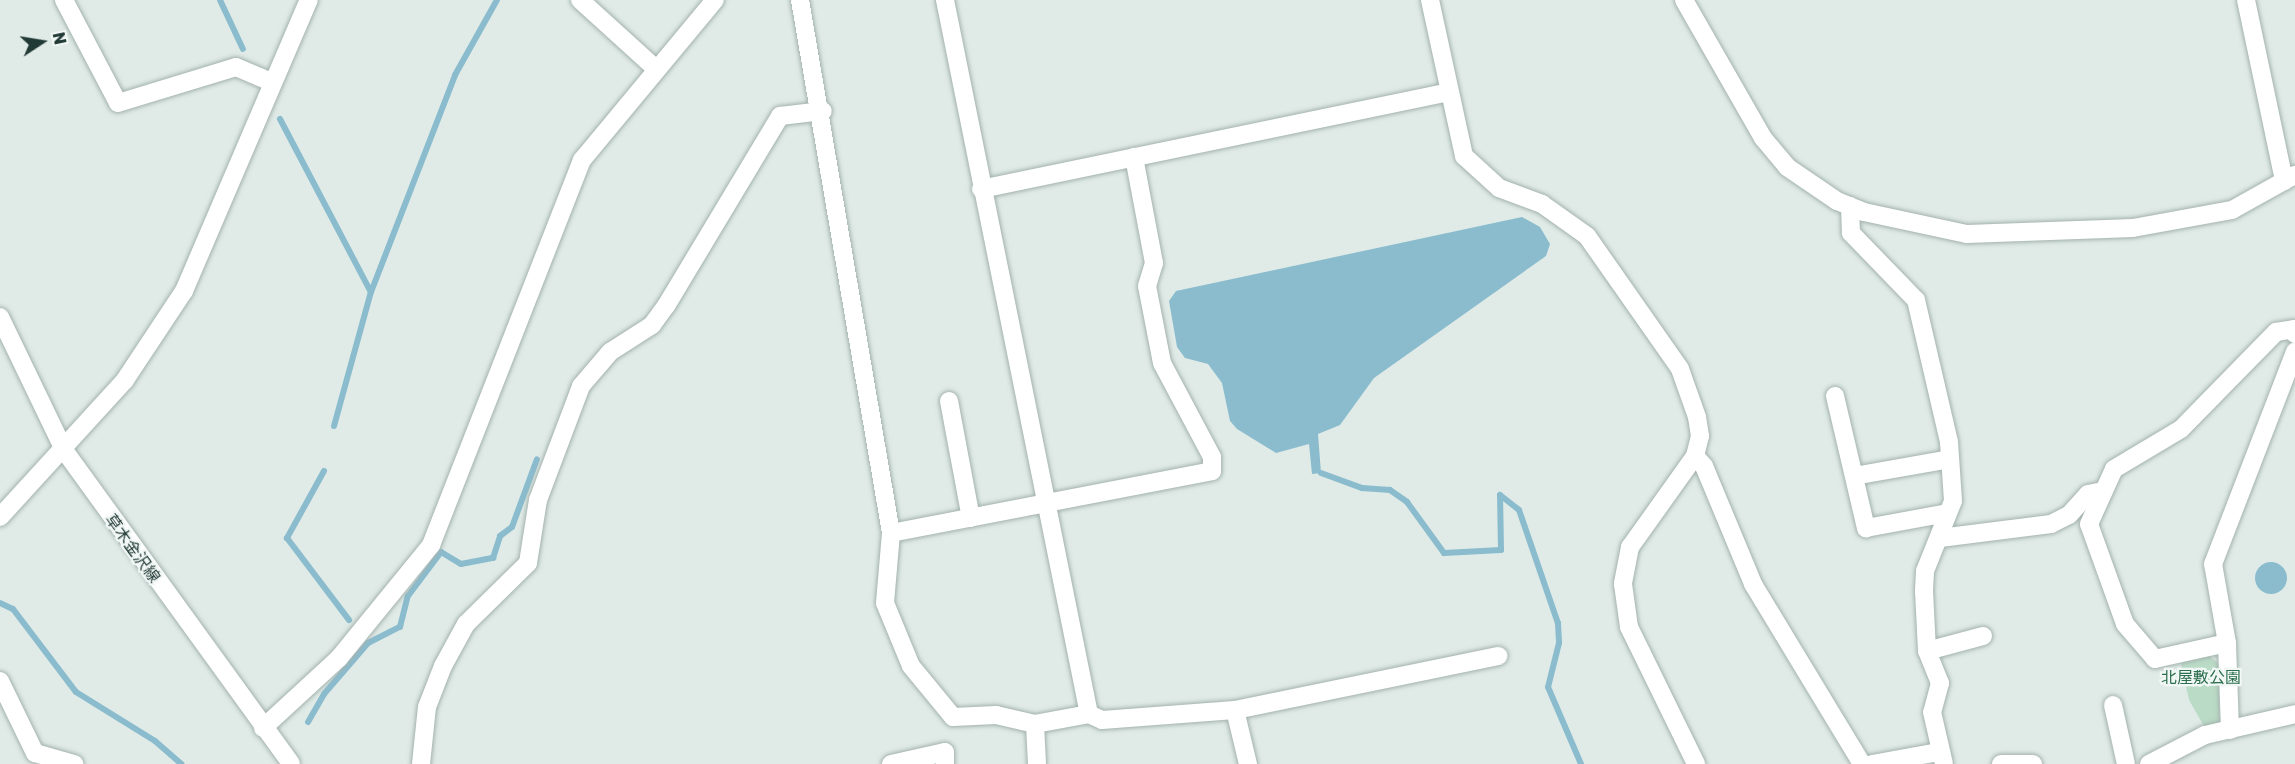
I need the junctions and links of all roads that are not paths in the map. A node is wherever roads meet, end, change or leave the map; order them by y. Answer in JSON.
{"nodes":[{"id":1,"x":64,"y":0,"type":"edge"},
{"id":2,"x":309,"y":0,"type":"edge"},
{"id":3,"x":580,"y":0,"type":"edge"},
{"id":4,"x":715,"y":0,"type":"edge"},
{"id":5,"x":800,"y":0,"type":"edge"},
{"id":6,"x":945,"y":0,"type":"edge"},
{"id":7,"x":1430,"y":0,"type":"edge"},
{"id":8,"x":1684,"y":0,"type":"edge"},
{"id":9,"x":2246,"y":0,"type":"edge"},
{"id":10,"x":655,"y":68,"type":"junction"},
{"id":11,"x":271,"y":82,"type":"junction"},
{"id":12,"x":1449,"y":92,"type":"junction"},
{"id":13,"x":823,"y":111,"type":"junction"},
{"id":14,"x":1134,"y":157,"type":"junction"},
{"id":15,"x":2290,"y":178,"type":"edge"},
{"id":16,"x":981,"y":189,"type":"junction"},
{"id":17,"x":1850,"y":206,"type":"junction"},
{"id":18,"x":0,"y":317,"type":"edge"},
{"id":19,"x":2295,"y":334,"type":"edge"},
{"id":20,"x":2295,"y":351,"type":"edge"},
{"id":21,"x":1835,"y":396,"type":"dead end"},
{"id":22,"x":949,"y":400,"type":"dead end"},
{"id":23,"x":64,"y":450,"type":"junction"},
{"id":24,"x":1695,"y":456,"type":"junction"},
{"id":25,"x":1950,"y":459,"type":"junction"},
{"id":26,"x":1854,"y":476,"type":"junction"},
{"id":27,"x":2103,"y":491,"type":"junction"},
{"id":28,"x":1046,"y":503,"type":"junction"},
{"id":29,"x":1948,"y":513,"type":"junction"},
{"id":30,"x":0,"y":517,"type":"edge"},
{"id":31,"x":971,"y":518,"type":"junction"},
{"id":32,"x":891,"y":533,"type":"junction"},
{"id":33,"x":1940,"y":538,"type":"junction"},
{"id":34,"x":1983,"y":636,"type":"dead end"},
{"id":35,"x":2227,"y":642,"type":"junction"},
{"id":36,"x":1927,"y":651,"type":"junction"},
{"id":37,"x":1499,"y":656,"type":"dead end"},
{"id":38,"x":0,"y":681,"type":"edge"},
{"id":39,"x":2113,"y":705,"type":"dead end"},
{"id":40,"x":1235,"y":710,"type":"junction"},
{"id":41,"x":1089,"y":714,"type":"junction"},
{"id":42,"x":2295,"y":714,"type":"edge"},
{"id":43,"x":1035,"y":724,"type":"junction"},
{"id":44,"x":263,"y":729,"type":"junction"},
{"id":45,"x":2230,"y":730,"type":"junction"},
{"id":46,"x":2185,"y":746,"type":"junction"},
{"id":47,"x":1941,"y":758,"type":"edge"},
{"id":48,"x":74,"y":764,"type":"edge"},
{"id":49,"x":291,"y":764,"type":"edge"},
{"id":50,"x":422,"y":764,"type":"edge"},
{"id":51,"x":891,"y":764,"type":"edge"},
{"id":52,"x":945,"y":764,"type":"edge"},
{"id":53,"x":1037,"y":764,"type":"edge"},
{"id":54,"x":1248,"y":764,"type":"edge"},
{"id":55,"x":1696,"y":764,"type":"edge"},
{"id":56,"x":1862,"y":764,"type":"edge"},
{"id":57,"x":1872,"y":764,"type":"edge"},
{"id":58,"x":2001,"y":764,"type":"edge"},
{"id":59,"x":2033,"y":764,"type":"edge"},
{"id":60,"x":2126,"y":764,"type":"edge"},
{"id":61,"x":2149,"y":764,"type":"edge"},
{"id":62,"x":2174,"y":764,"type":"edge"}],
"edges":[{"from":1,"to":11,"type":"street"},
{"from":2,"to":11,"type":"street"},
{"from":3,"to":10,"type":"street"},
{"from":4,"to":10,"type":"street"},
{"from":5,"to":13,"type":"street"},
{"from":6,"to":16,"type":"street"},
{"from":7,"to":12,"type":"street"},
{"from":8,"to":17,"type":"street"},
{"from":9,"to":15,"type":"street"},
{"from":10,"to":44,"type":"street"},
{"from":11,"to":23,"type":"street"},
{"from":12,"to":14,"type":"street"},
{"from":12,"to":24,"type":"street"},
{"from":13,"to":32,"type":"street"},
{"from":13,"to":50,"type":"street"},
{"from":14,"to":16,"type":"street"},
{"from":14,"to":28,"type":"street"},
{"from":15,"to":17,"type":"street"},
{"from":16,"to":28,"type":"street"},
{"from":17,"to":25,"type":"street"},
{"from":18,"to":23,"type":"street","name":"草木金沢線"},
{"from":19,"to":27,"type":"street"},
{"from":20,"to":35,"type":"street"},
{"from":21,"to":26,"type":"street"},
{"from":22,"to":31,"type":"street"},
{"from":23,"to":30,"type":"street"},
{"from":23,"to":44,"type":"street","name":"草木金沢線"},
{"from":24,"to":55,"type":"street"},
{"from":24,"to":56,"type":"street"},
{"from":25,"to":26,"type":"street"},
{"from":25,"to":29,"type":"street"},
{"from":26,"to":29,"type":"street"},
{"from":27,"to":33,"type":"street"},
{"from":27,"to":35,"type":"street"},
{"from":28,"to":31,"type":"street"},
{"from":28,"to":41,"type":"street"},
{"from":29,"to":33,"type":"street"},
{"from":31,"to":32,"type":"street"},
{"from":32,"to":43,"type":"street"},
{"from":33,"to":36,"type":"street"},
{"from":34,"to":36,"type":"street"},
{"from":35,"to":45,"type":"street"},
{"from":36,"to":47,"type":"street"},
{"from":37,"to":40,"type":"street"},
{"from":38,"to":48,"type":"street"},
{"from":39,"to":60,"type":"street"},
{"from":40,"to":41,"type":"street"},
{"from":40,"to":54,"type":"street"},
{"from":41,"to":43,"type":"street"},
{"from":42,"to":45,"type":"street"},
{"from":43,"to":53,"type":"street"},
{"from":44,"to":49,"type":"street","name":"草木金沢線"},
{"from":45,"to":46,"type":"street"},
{"from":46,"to":61,"type":"street"},
{"from":46,"to":62,"type":"street"},
{"from":47,"to":57,"type":"street"},
{"from":51,"to":52,"type":"street"},
{"from":58,"to":59,"type":"street"}]}
